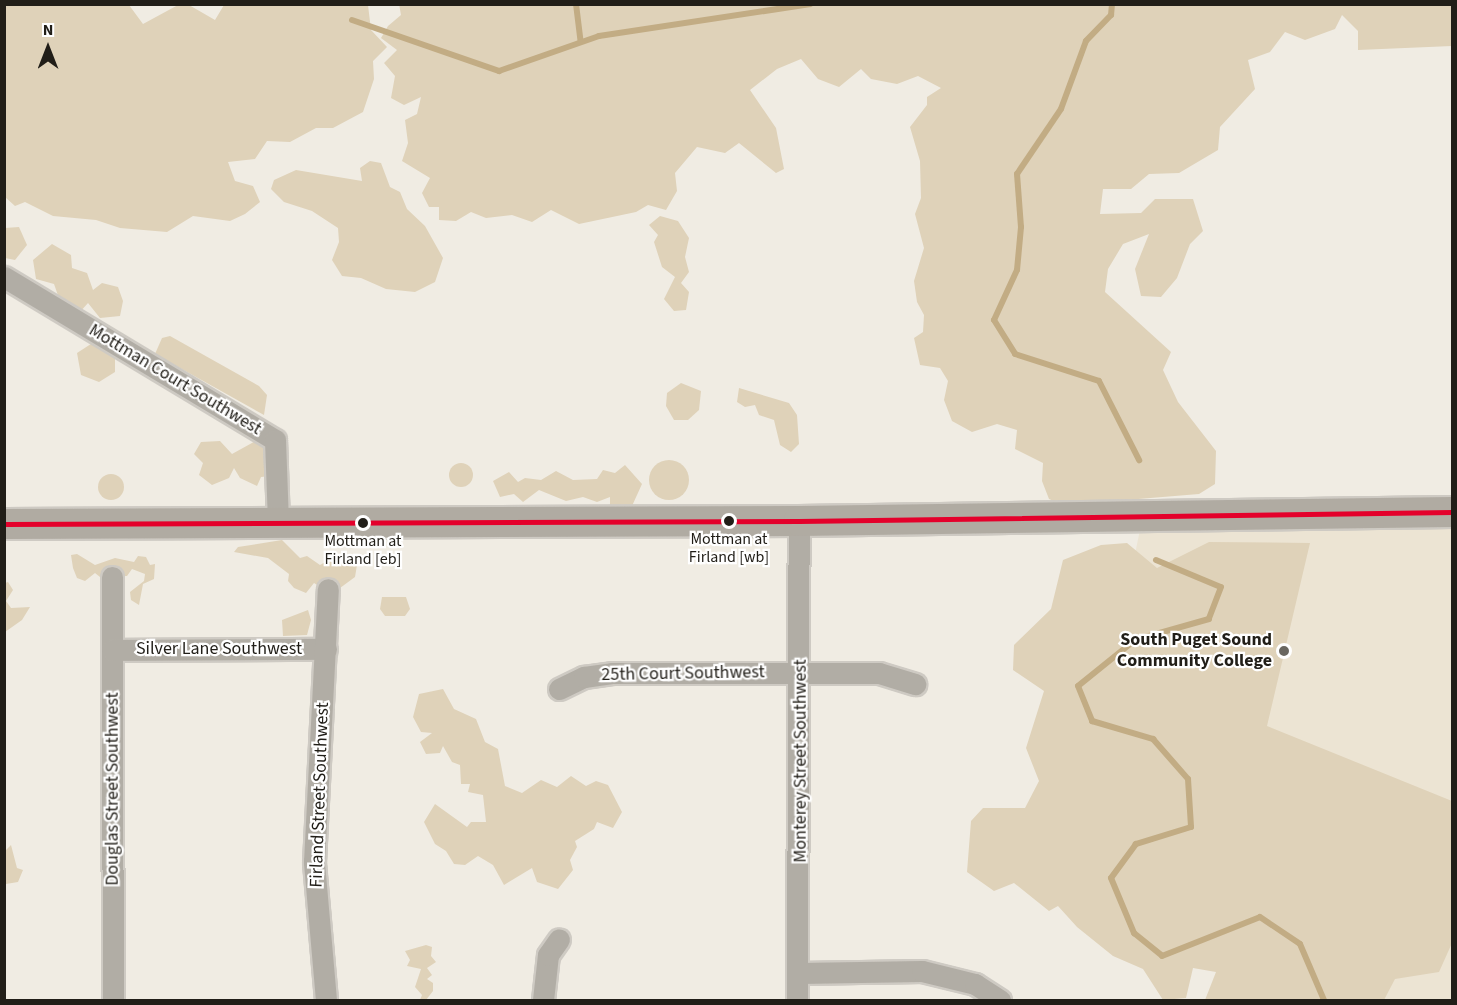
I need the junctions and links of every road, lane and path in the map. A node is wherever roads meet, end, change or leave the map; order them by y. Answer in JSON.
{"nodes":[{"id":1,"x":4,"y":277,"type":"edge"},
{"id":2,"x":1452,"y":512,"type":"edge"},
{"id":3,"x":800,"y":521,"type":"junction"},
{"id":4,"x":278,"y":522,"type":"junction"},
{"id":5,"x":4,"y":524,"type":"edge"},
{"id":6,"x":112,"y":577,"type":"dead end"},
{"id":7,"x":328,"y":590,"type":"dead end"},
{"id":8,"x":326,"y":649,"type":"junction"},
{"id":9,"x":112,"y":650,"type":"junction"},
{"id":10,"x":801,"y":673,"type":"junction"},
{"id":11,"x":915,"y":684,"type":"dead end"},
{"id":12,"x":559,"y":689,"type":"dead end"},
{"id":13,"x":559,"y":939,"type":"dead end"},
{"id":14,"x":800,"y":973,"type":"junction"},
{"id":15,"x":113,"y":1000,"type":"edge"},
{"id":16,"x":326,"y":1000,"type":"edge"},
{"id":17,"x":543,"y":1000,"type":"edge"},
{"id":18,"x":797,"y":1000,"type":"edge"},
{"id":19,"x":1000,"y":1000,"type":"edge"}],
"edges":[{"from":1,"to":4,"type":"street","name":"Mottman Court Southwest"},
{"from":2,"to":3,"type":"street"},
{"from":3,"to":4,"type":"street"},
{"from":3,"to":10,"type":"street","name":"Monterey Street Southwest"},
{"from":4,"to":5,"type":"street"},
{"from":6,"to":9,"type":"street","name":"Douglas Street Southwest"},
{"from":7,"to":8,"type":"street","name":"Firland Street Southwest"},
{"from":8,"to":9,"type":"street","name":"Silver Lane Southwest"},
{"from":8,"to":16,"type":"street","name":"Firland Street Southwest"},
{"from":9,"to":15,"type":"street","name":"Douglas Street Southwest"},
{"from":10,"to":11,"type":"street","name":"25th Court Southwest"},
{"from":10,"to":12,"type":"street","name":"25th Court Southwest"},
{"from":10,"to":14,"type":"street","name":"Monterey Street Southwest"},
{"from":13,"to":17,"type":"street"},
{"from":14,"to":18,"type":"street","name":"Monterey Street Southwest"},
{"from":14,"to":19,"type":"street"}]}
